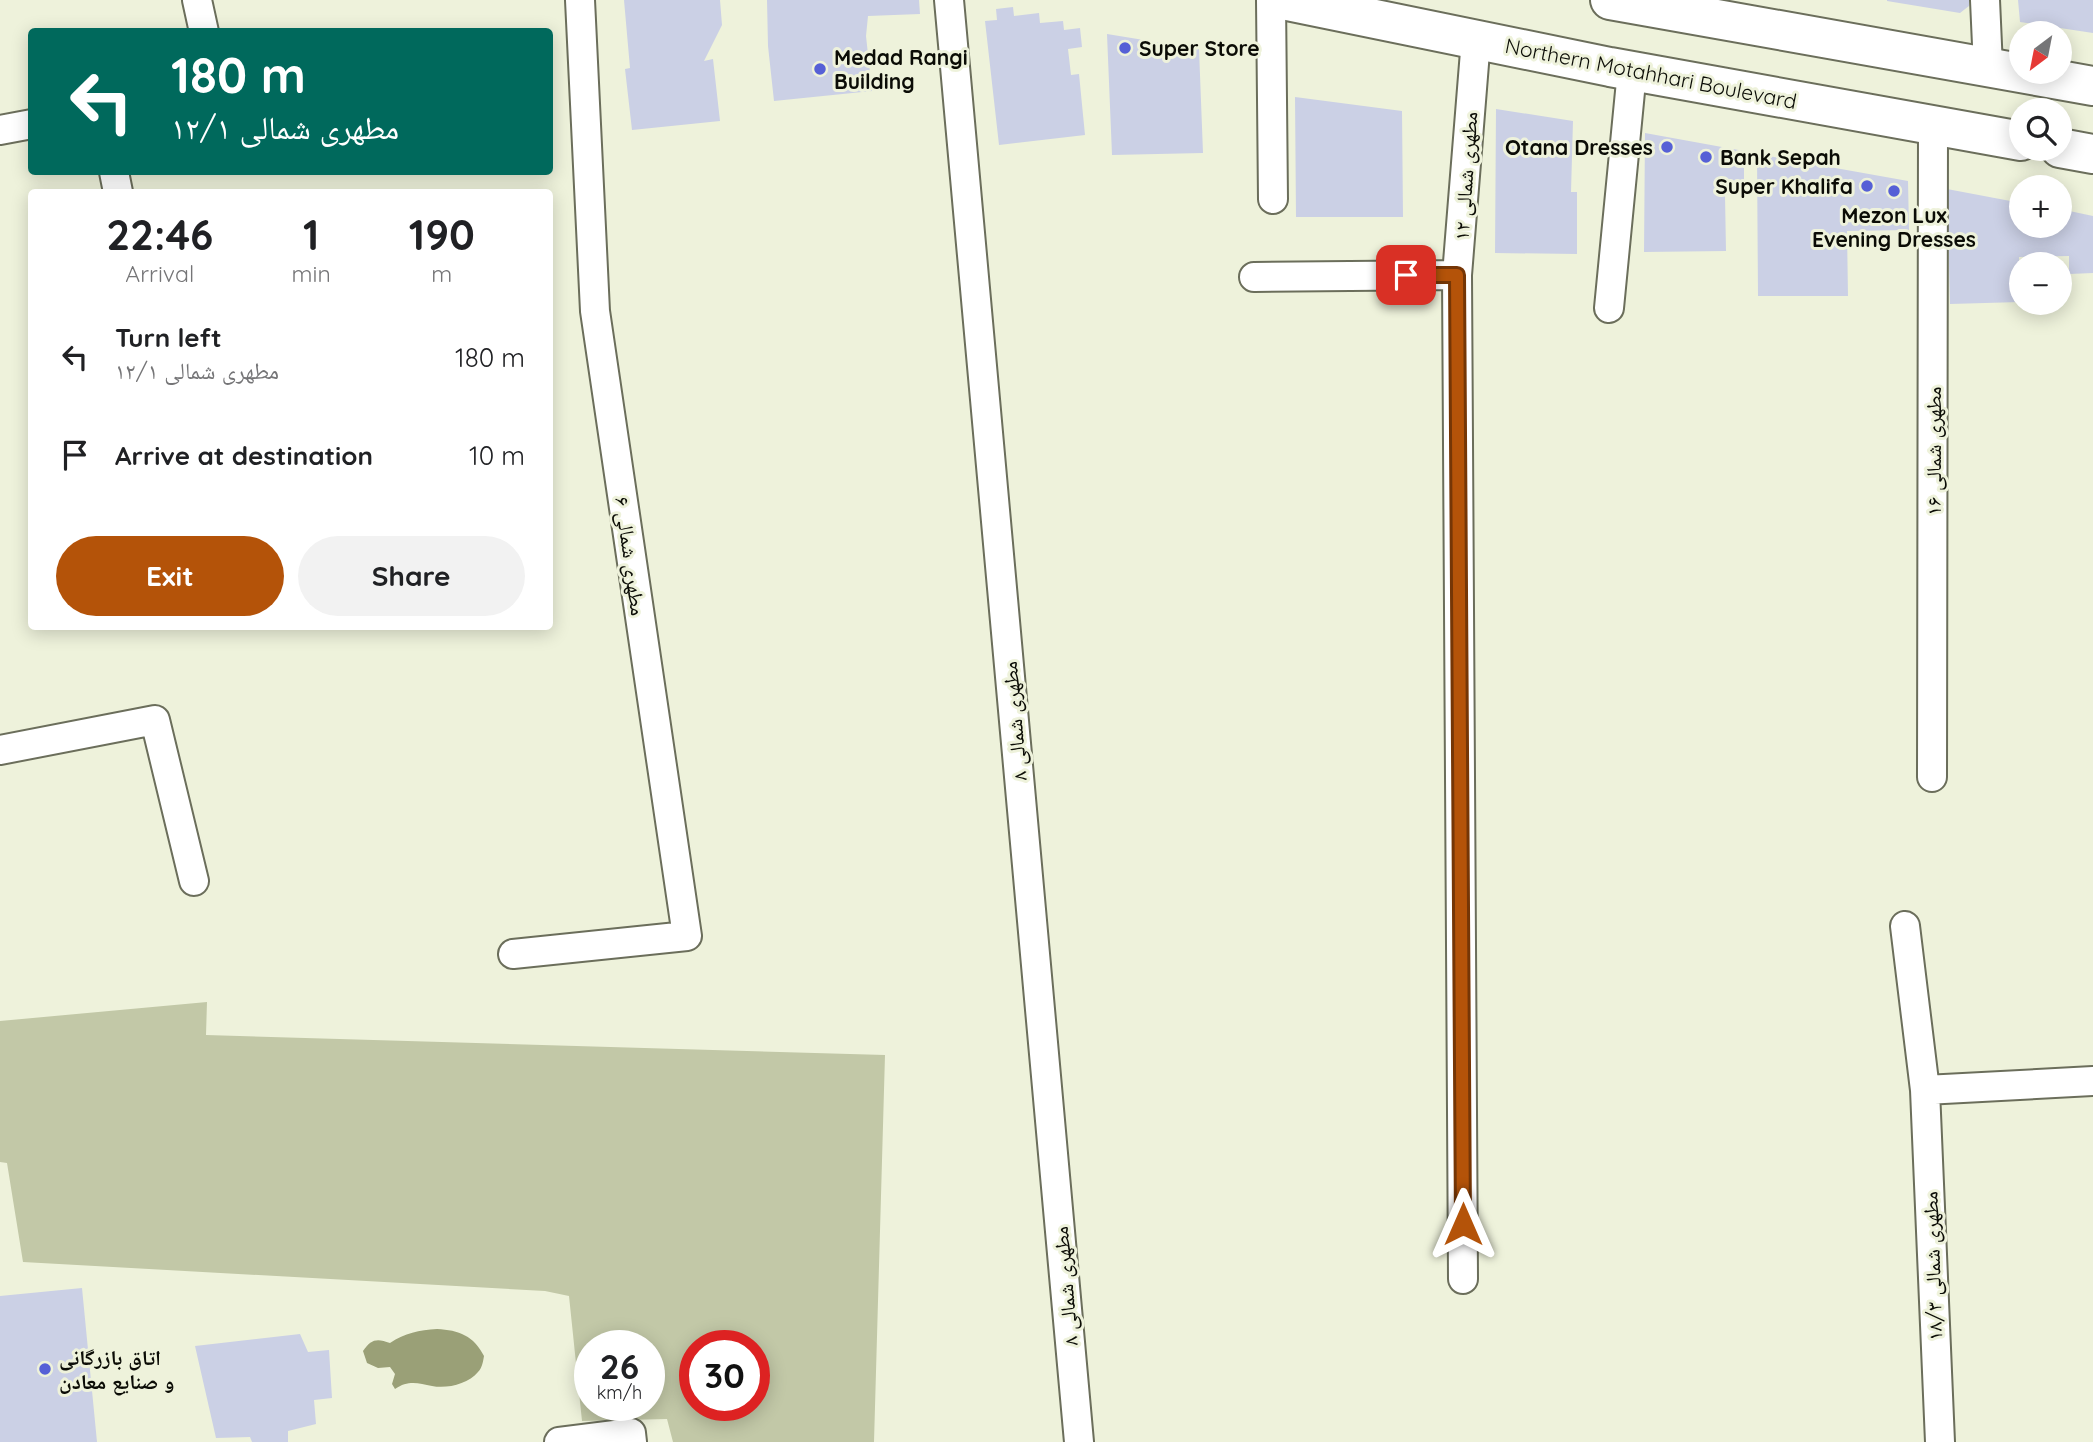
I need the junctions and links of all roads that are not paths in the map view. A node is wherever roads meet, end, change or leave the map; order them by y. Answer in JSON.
{"nodes":[{"id":1,"x":197,"y":0,"type":"edge"},
{"id":2,"x":580,"y":0,"type":"edge"},
{"id":3,"x":949,"y":0,"type":"edge"},
{"id":4,"x":1270,"y":0,"type":"edge"},
{"id":5,"x":1282,"y":0,"type":"edge"},
{"id":6,"x":1610,"y":0,"type":"edge"},
{"id":7,"x":1985,"y":0,"type":"edge"},
{"id":8,"x":203,"y":28,"type":"edge"},
{"id":9,"x":1476,"y":39,"type":"junction"},
{"id":10,"x":1988,"y":67,"type":"junction"},
{"id":11,"x":1632,"y":71,"type":"junction"},
{"id":12,"x":2093,"y":86,"type":"edge"},
{"id":13,"x":28,"y":125,"type":"edge"},
{"id":14,"x":1933,"y":126,"type":"junction"},
{"id":15,"x":0,"y":130,"type":"edge"},
{"id":16,"x":2009,"y":139,"type":"edge"},
{"id":17,"x":2072,"y":150,"type":"edge"},
{"id":18,"x":2093,"y":154,"type":"edge"},
{"id":19,"x":1273,"y":199,"type":"dead end"},
{"id":20,"x":1457,"y":275,"type":"junction"},
{"id":21,"x":1254,"y":277,"type":"dead end"},
{"id":22,"x":1609,"y":308,"type":"dead end"},
{"id":23,"x":0,"y":750,"type":"edge"},
{"id":24,"x":1932,"y":776,"type":"dead end"},
{"id":25,"x":194,"y":881,"type":"dead end"},
{"id":26,"x":1905,"y":926,"type":"dead end"},
{"id":27,"x":513,"y":954,"type":"dead end"},
{"id":28,"x":2093,"y":1081,"type":"edge"},
{"id":29,"x":1925,"y":1090,"type":"junction"},
{"id":30,"x":1463,"y":1279,"type":"dead end"},
{"id":31,"x":631,"y":1438,"type":"edge"},
{"id":32,"x":559,"y":1442,"type":"edge"},
{"id":33,"x":1079,"y":1442,"type":"edge"},
{"id":34,"x":1940,"y":1442,"type":"edge"}],
"edges":[{"from":1,"to":8,"type":"street"},
{"from":2,"to":27,"type":"street","name":"۶ مطهری شمالی"},
{"from":3,"to":33,"type":"street","name":"۸ مطهری شمالی"},
{"from":4,"to":19,"type":"street"},
{"from":5,"to":9,"type":"main road","name":"Northern Motahhari Boulevard"},
{"from":6,"to":10,"type":"main road"},
{"from":7,"to":10,"type":"street"},
{"from":9,"to":11,"type":"main road","name":"Northern Motahhari Boulevard"},
{"from":9,"to":20,"type":"street","name":"۱۲ مطهری شمالی"},
{"from":10,"to":12,"type":"main road"},
{"from":11,"to":14,"type":"main road","name":"Northern Motahhari Boulevard"},
{"from":11,"to":22,"type":"street"},
{"from":13,"to":15,"type":"street"},
{"from":14,"to":16,"type":"main road","name":"Northern Motahhari Boulevard"},
{"from":14,"to":24,"type":"street","name":"۱۶ مطهری شمالی"},
{"from":17,"to":18,"type":"main road"},
{"from":20,"to":21,"type":"street"},
{"from":20,"to":30,"type":"street","name":"۱۲ مطهری شمالی"},
{"from":23,"to":25,"type":"street"},
{"from":26,"to":29,"type":"street","name":"۱۸/۳ مطهری شمالی"},
{"from":28,"to":29,"type":"street"},
{"from":29,"to":34,"type":"street","name":"۱۸/۳ مطهری شمالی"},
{"from":31,"to":32,"type":"street"}]}
